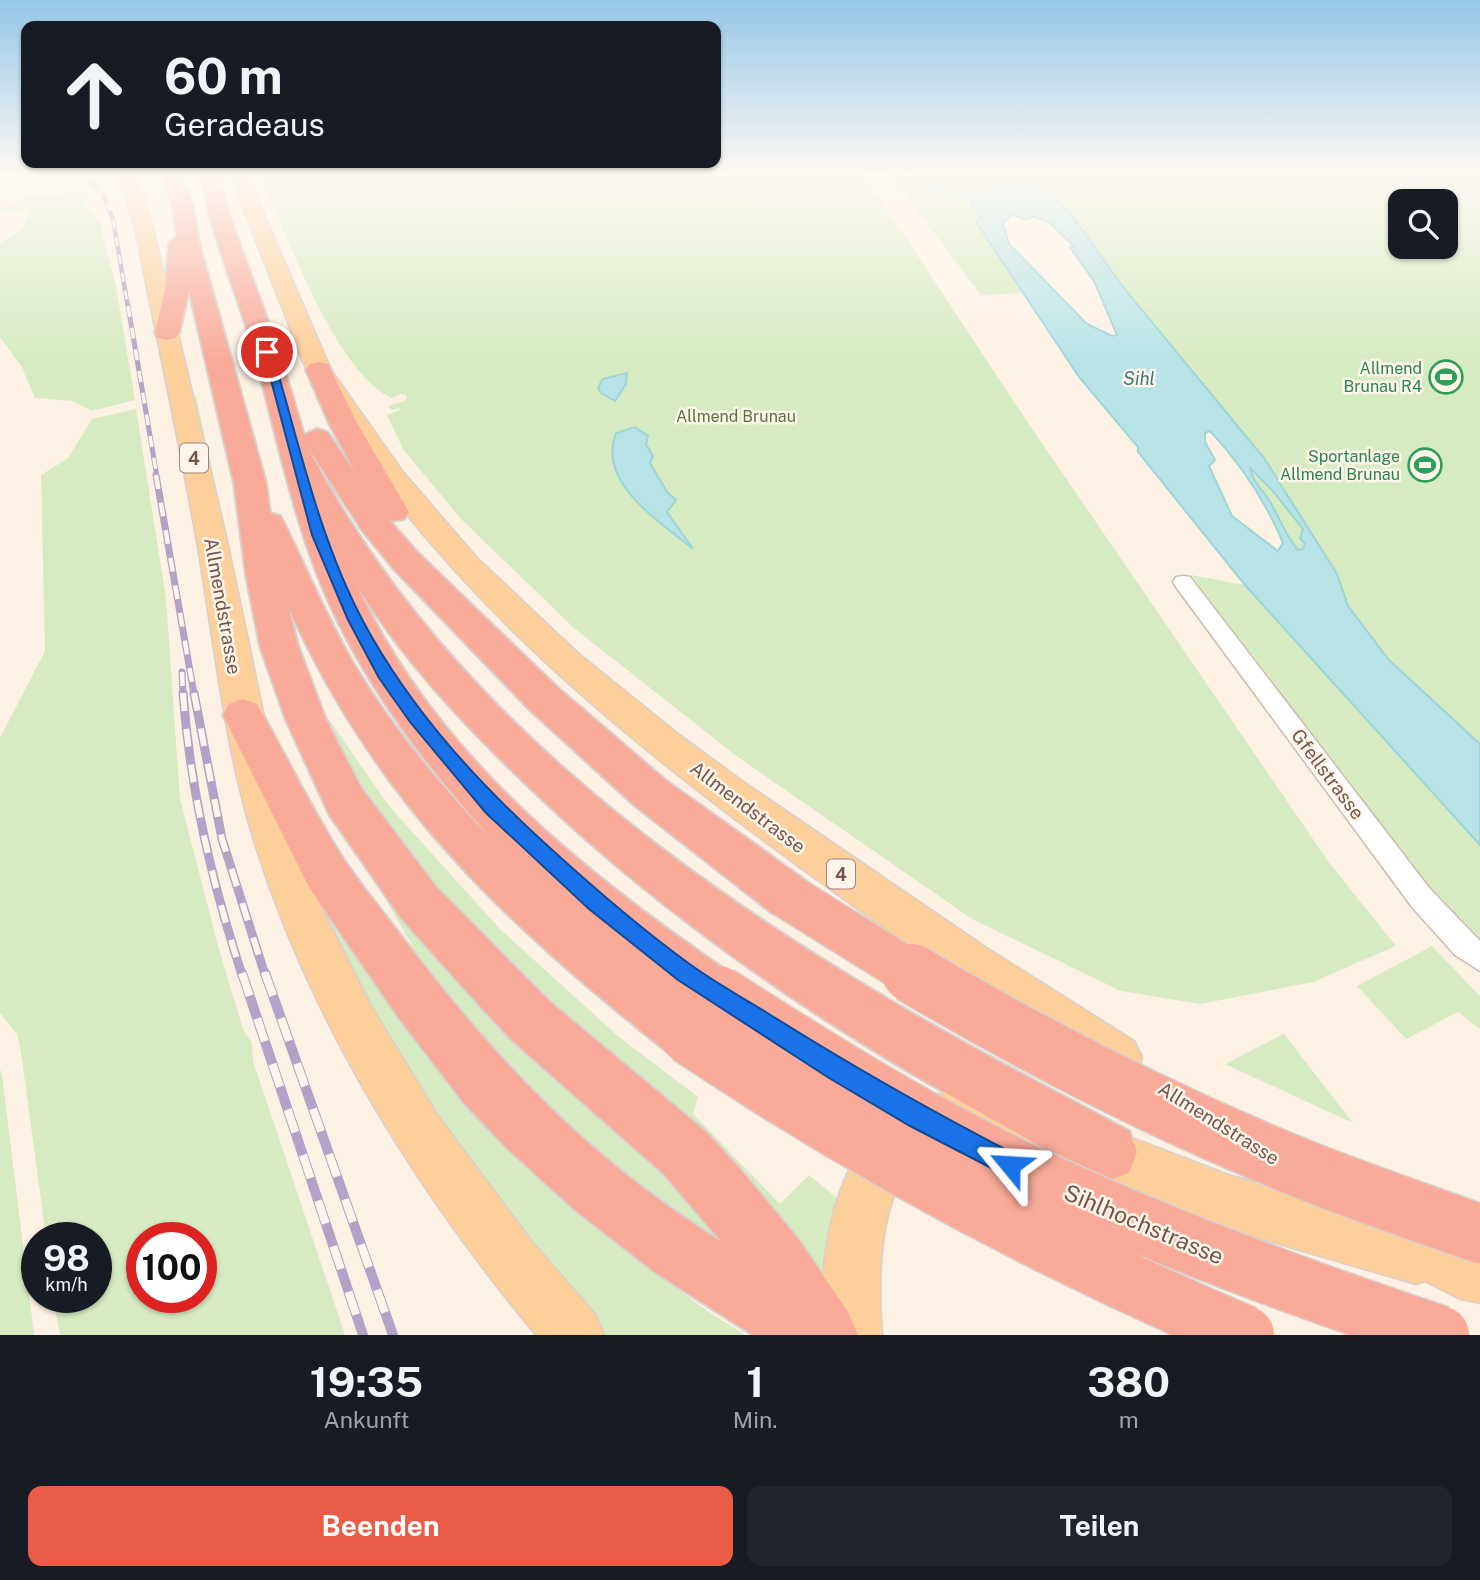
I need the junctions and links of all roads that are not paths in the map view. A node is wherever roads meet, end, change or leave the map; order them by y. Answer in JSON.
{"nodes":[{"id":1,"x":145,"y":237,"type":"edge"},
{"id":2,"x":185,"y":237,"type":"joint"},
{"id":3,"x":226,"y":237,"type":"edge"},
{"id":4,"x":265,"y":237,"type":"edge"},
{"id":5,"x":167,"y":333,"type":"junction"},
{"id":6,"x":267,"y":352,"type":"junction"},
{"id":7,"x":320,"y":370,"type":"junction"},
{"id":8,"x":231,"y":407,"type":"junction"},
{"id":9,"x":293,"y":447,"type":"junction"},
{"id":10,"x":250,"y":483,"type":"junction"},
{"id":11,"x":1183,"y":582,"type":"dead end"},
{"id":12,"x":456,"y":608,"type":"junction"},
{"id":13,"x":243,"y":715,"type":"junction"},
{"id":14,"x":388,"y":958,"type":"junction"},
{"id":15,"x":1480,"y":958,"type":"edge"},
{"id":16,"x":704,"y":1015,"type":"junction"},
{"id":17,"x":1108,"y":1152,"type":"junction"},
{"id":18,"x":1474,"y":1268,"type":"edge"},
{"id":19,"x":574,"y":1335,"type":"edge"},
{"id":20,"x":812,"y":1335,"type":"edge"},
{"id":21,"x":825,"y":1335,"type":"edge"},
{"id":22,"x":852,"y":1335,"type":"edge"},
{"id":23,"x":1245,"y":1335,"type":"edge"},
{"id":24,"x":1440,"y":1335,"type":"edge"}],
"edges":[{"from":1,"to":5,"type":"main road","name":"Allmendstrasse","number":"4"},
{"from":2,"to":5,"type":"highway"},
{"from":2,"to":8,"type":"highway"},
{"from":3,"to":6,"type":"highway"},
{"from":4,"to":7,"type":"main road","name":"Allmendstrasse","number":"4"},
{"from":5,"to":13,"type":"main road","name":"Allmendstrasse","number":"4"},
{"from":6,"to":9,"type":"highway"},
{"from":6,"to":12,"type":"highway"},
{"from":7,"to":12,"type":"highway"},
{"from":7,"to":18,"type":"main road","name":"Allmendstrasse","number":"4"},
{"from":8,"to":10,"type":"highway"},
{"from":8,"to":14,"type":"highway"},
{"from":9,"to":16,"type":"highway"},
{"from":9,"to":17,"type":"highway"},
{"from":10,"to":16,"type":"highway"},
{"from":10,"to":21,"type":"highway"},
{"from":11,"to":15,"type":"street","name":"Gfellstrasse"},
{"from":12,"to":18,"type":"highway","bridge":true},
{"from":13,"to":14,"type":"highway"},
{"from":13,"to":19,"type":"main road","name":"Allmendstrasse","number":"4"},
{"from":14,"to":20,"type":"highway"},
{"from":16,"to":23,"type":"highway","bridge":true},
{"from":16,"to":24,"type":"highway","name":"Sihlhochstrasse","bridge":true},
{"from":17,"to":18,"type":"main road"},
{"from":17,"to":22,"type":"main road"}]}
